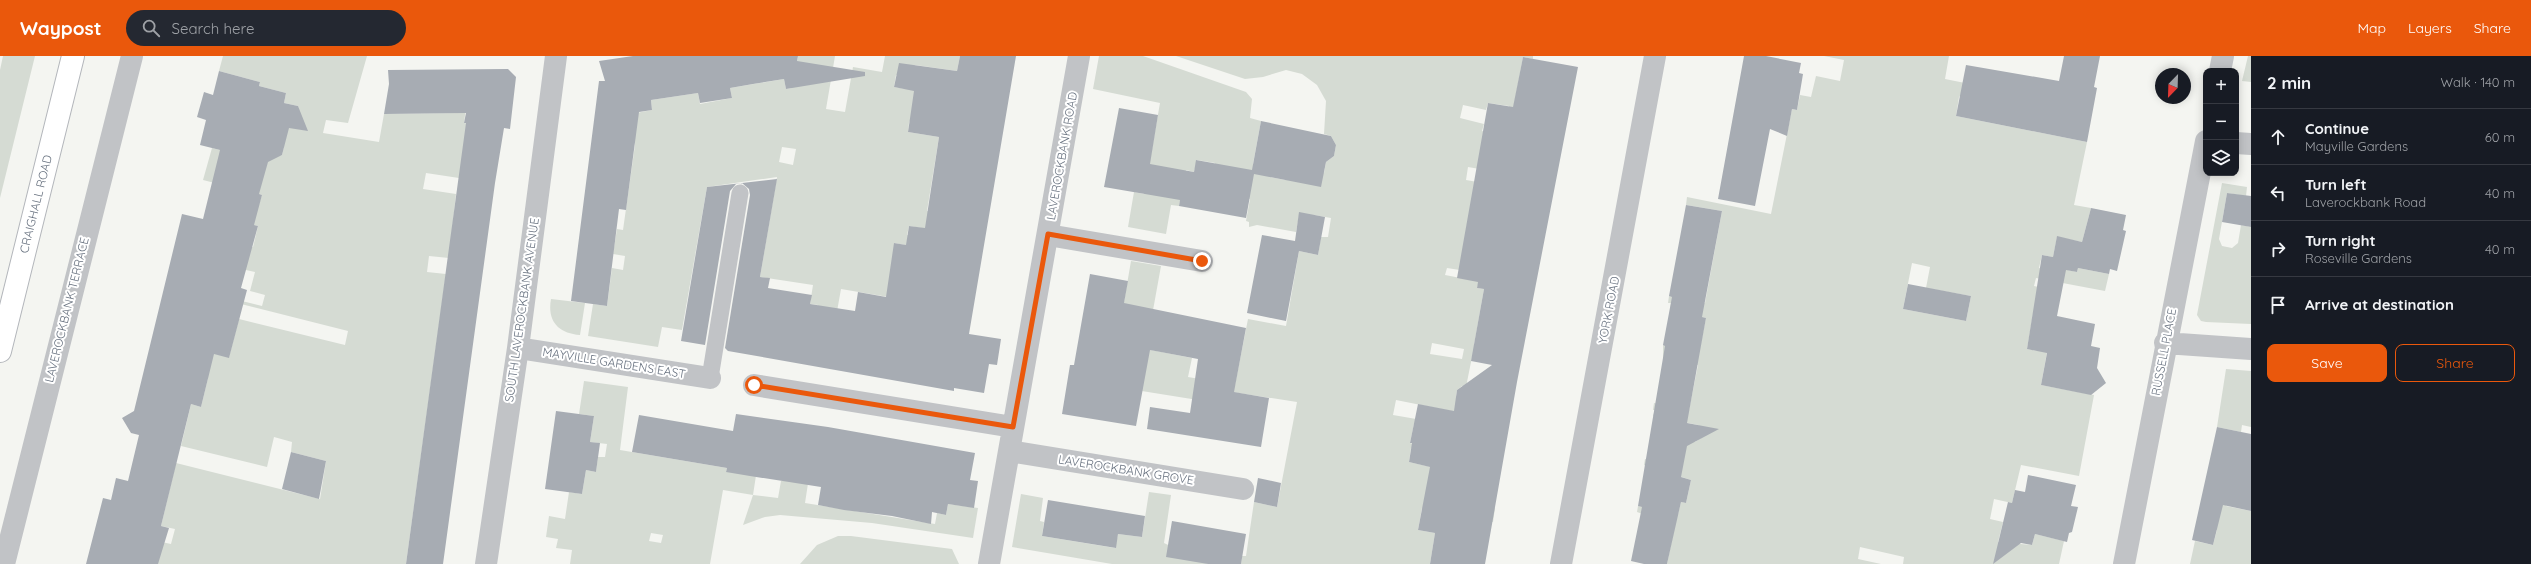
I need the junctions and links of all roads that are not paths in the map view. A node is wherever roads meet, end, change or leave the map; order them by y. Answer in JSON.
{"nodes":[{"id":1,"x":73,"y":56,"type":"edge"},
{"id":2,"x":132,"y":56,"type":"edge"},
{"id":3,"x":556,"y":56,"type":"edge"},
{"id":4,"x":1079,"y":56,"type":"edge"},
{"id":5,"x":1655,"y":56,"type":"edge"},
{"id":6,"x":2223,"y":56,"type":"edge"},
{"id":7,"x":2221,"y":68,"type":"edge"},
{"id":8,"x":2239,"y":143,"type":"edge"},
{"id":9,"x":2251,"y":144,"type":"edge"},
{"id":10,"x":2203,"y":157,"type":"edge"},
{"id":11,"x":740,"y":193,"type":"dead end"},
{"id":12,"x":1048,"y":234,"type":"junction"},
{"id":13,"x":1202,"y":261,"type":"dead end"},
{"id":14,"x":2165,"y":343,"type":"junction"},
{"id":15,"x":518,"y":348,"type":"junction"},
{"id":16,"x":2251,"y":349,"type":"edge"},
{"id":17,"x":0,"y":351,"type":"edge"},
{"id":18,"x":710,"y":378,"type":"joint"},
{"id":19,"x":754,"y":385,"type":"dead end"},
{"id":20,"x":1013,"y":427,"type":"junction"},
{"id":21,"x":1009,"y":451,"type":"junction"},
{"id":22,"x":1242,"y":489,"type":"dead end"},
{"id":23,"x":4,"y":564,"type":"edge"},
{"id":24,"x":486,"y":564,"type":"edge"},
{"id":25,"x":989,"y":564,"type":"edge"},
{"id":26,"x":1560,"y":564,"type":"edge"},
{"id":27,"x":2124,"y":564,"type":"edge"}],
"edges":[{"from":1,"to":17,"type":"street","name":"CRAIGHALL ROAD"},
{"from":2,"to":23,"type":"street","name":"LAVEROCKBANK TERRACE"},
{"from":3,"to":15,"type":"street","name":"SOUTH LAVEROCKBANK AVENUE"},
{"from":4,"to":12,"type":"street","name":"LAVEROCKBANK ROAD"},
{"from":5,"to":26,"type":"street","name":"YORK ROAD"},
{"from":6,"to":7,"type":"street"},
{"from":8,"to":9,"type":"street"},
{"from":10,"to":14,"type":"street","name":"RUSSELL PLACE"},
{"from":11,"to":18,"type":"lane"},
{"from":12,"to":13,"type":"street"},
{"from":12,"to":20,"type":"street","name":"LAVEROCKBANK ROAD"},
{"from":14,"to":16,"type":"street"},
{"from":14,"to":27,"type":"street","name":"RUSSELL PLACE"},
{"from":15,"to":18,"type":"street","name":"MAYVILLE GARDENS EAST"},
{"from":15,"to":24,"type":"street","name":"SOUTH LAVEROCKBANK AVENUE"},
{"from":19,"to":20,"type":"street"},
{"from":20,"to":21,"type":"street","name":"LAVEROCKBANK ROAD"},
{"from":21,"to":22,"type":"street","name":"LAVEROCKBANK GROVE"},
{"from":21,"to":25,"type":"street","name":"LAVEROCKBANK ROAD"}]}
